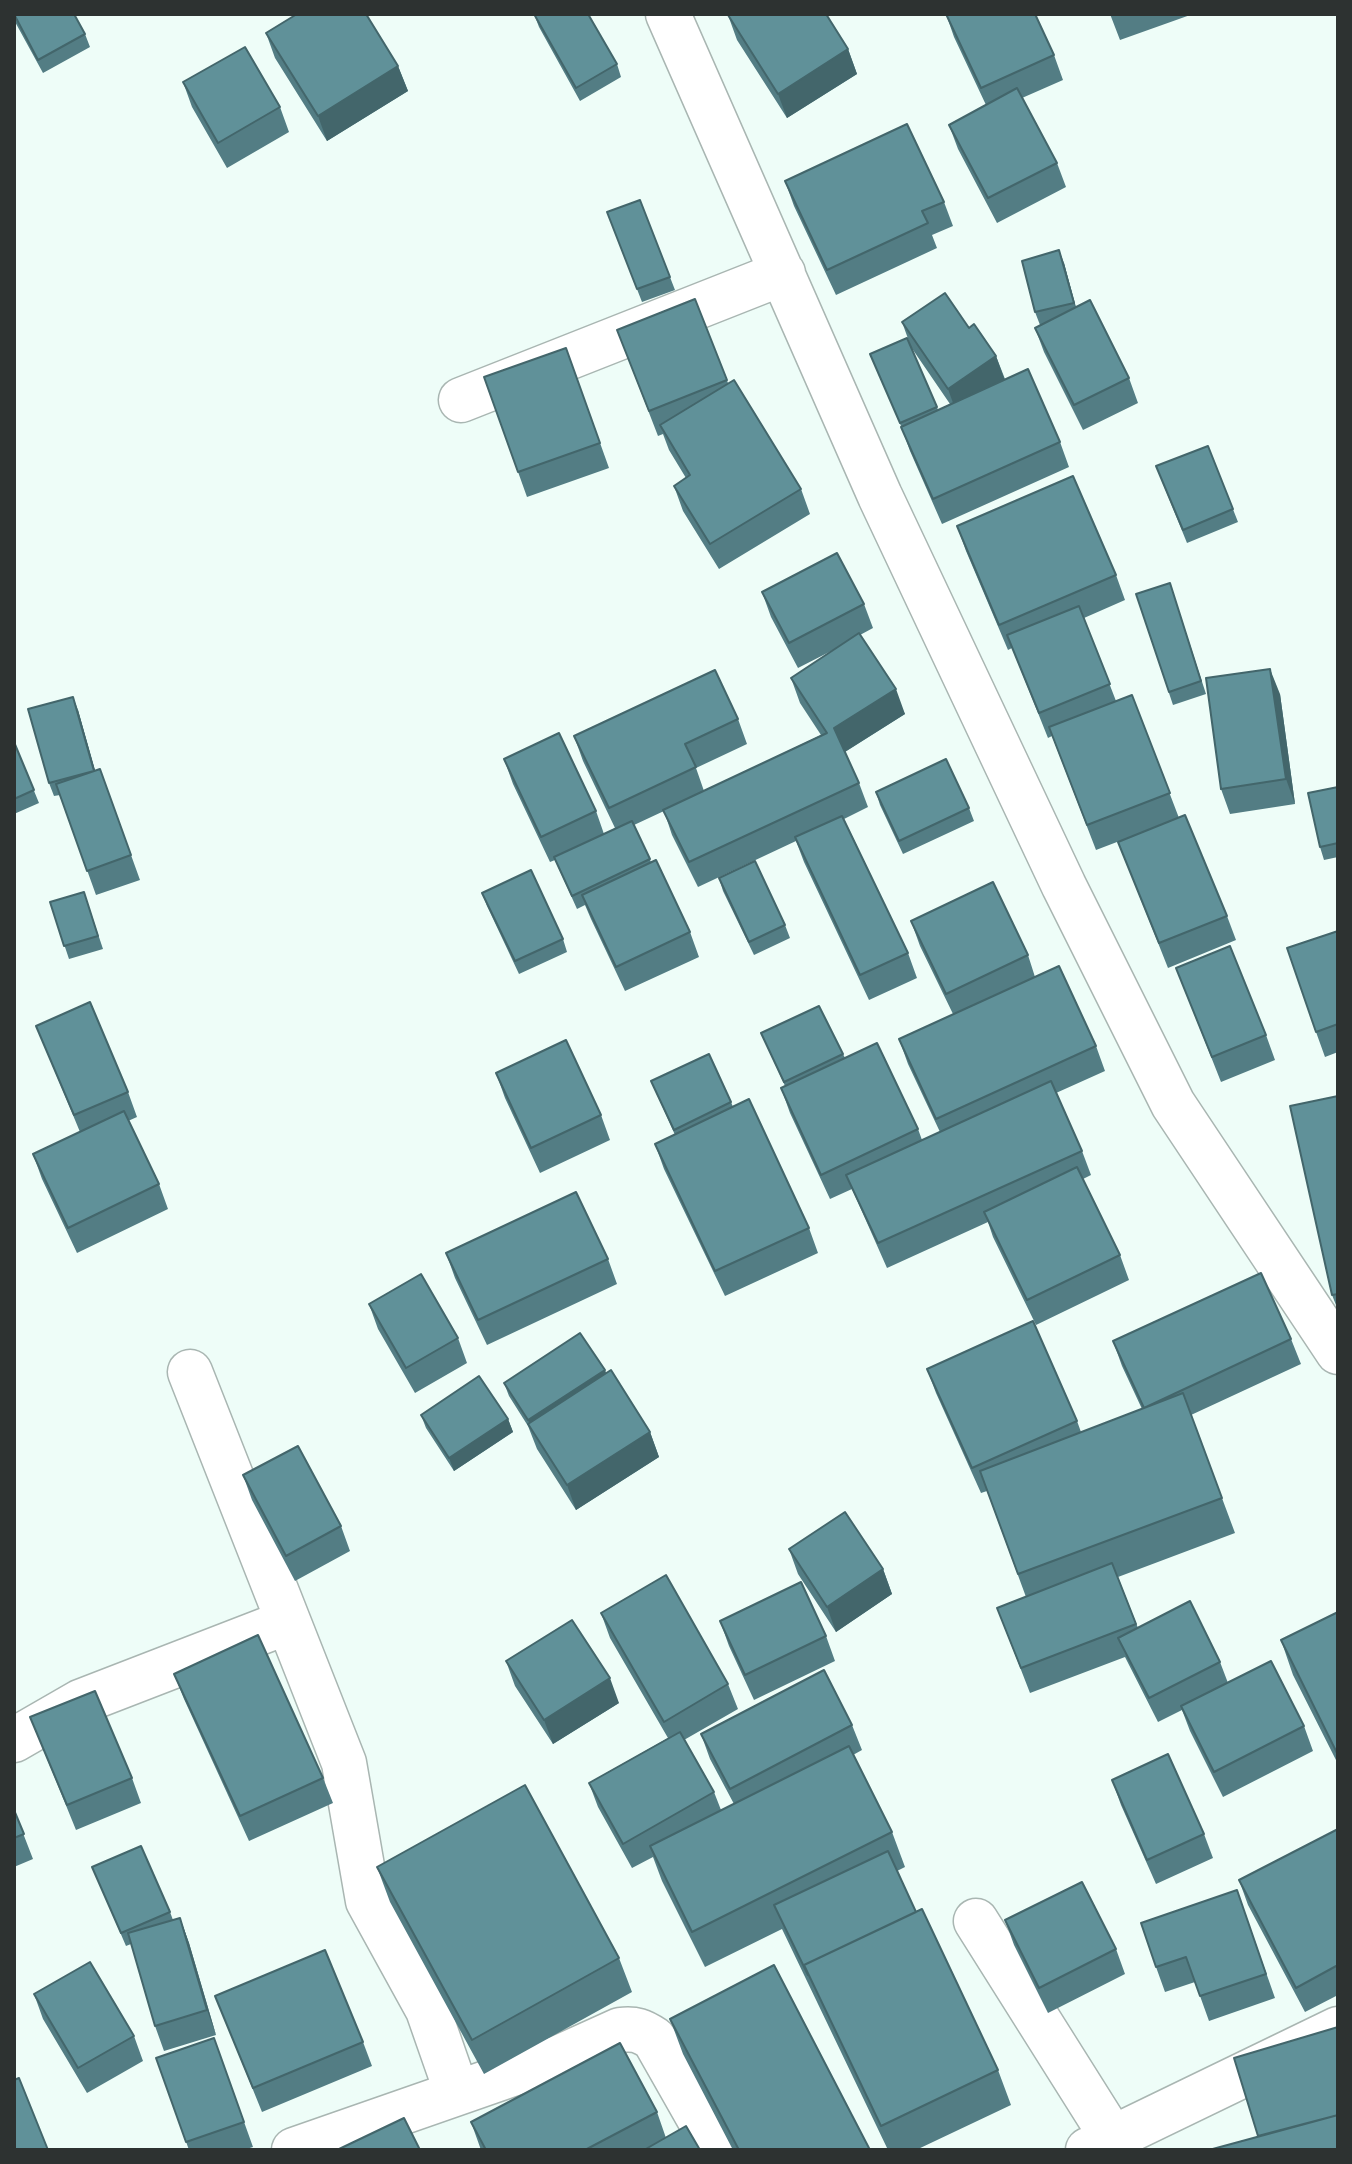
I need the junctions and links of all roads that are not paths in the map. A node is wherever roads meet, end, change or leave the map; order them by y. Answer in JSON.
{"nodes":[{"id":1,"x":668,"y":14,"type":"edge"},
{"id":2,"x":783,"y":273,"type":"junction"},
{"id":3,"x":461,"y":400,"type":"dead end"},
{"id":4,"x":1338,"y":1352,"type":"edge"},
{"id":5,"x":190,"y":1372,"type":"dead end"},
{"id":6,"x":287,"y":1622,"type":"junction"},
{"id":7,"x":14,"y":1740,"type":"edge"},
{"id":8,"x":976,"y":1921,"type":"dead end"},
{"id":9,"x":1338,"y":2029,"type":"edge"},
{"id":10,"x":457,"y":2093,"type":"junction"},
{"id":11,"x":1100,"y":2144,"type":"edge"},
{"id":12,"x":294,"y":2150,"type":"edge"},
{"id":13,"x":717,"y":2150,"type":"edge"}],
"edges":[{"from":1,"to":2,"type":"street"},
{"from":2,"to":3,"type":"street"},
{"from":2,"to":4,"type":"street"},
{"from":5,"to":6,"type":"street"},
{"from":6,"to":7,"type":"street"},
{"from":6,"to":10,"type":"street"},
{"from":8,"to":11,"type":"street"},
{"from":9,"to":11,"type":"street"},
{"from":10,"to":12,"type":"street"},
{"from":10,"to":13,"type":"street"}]}
